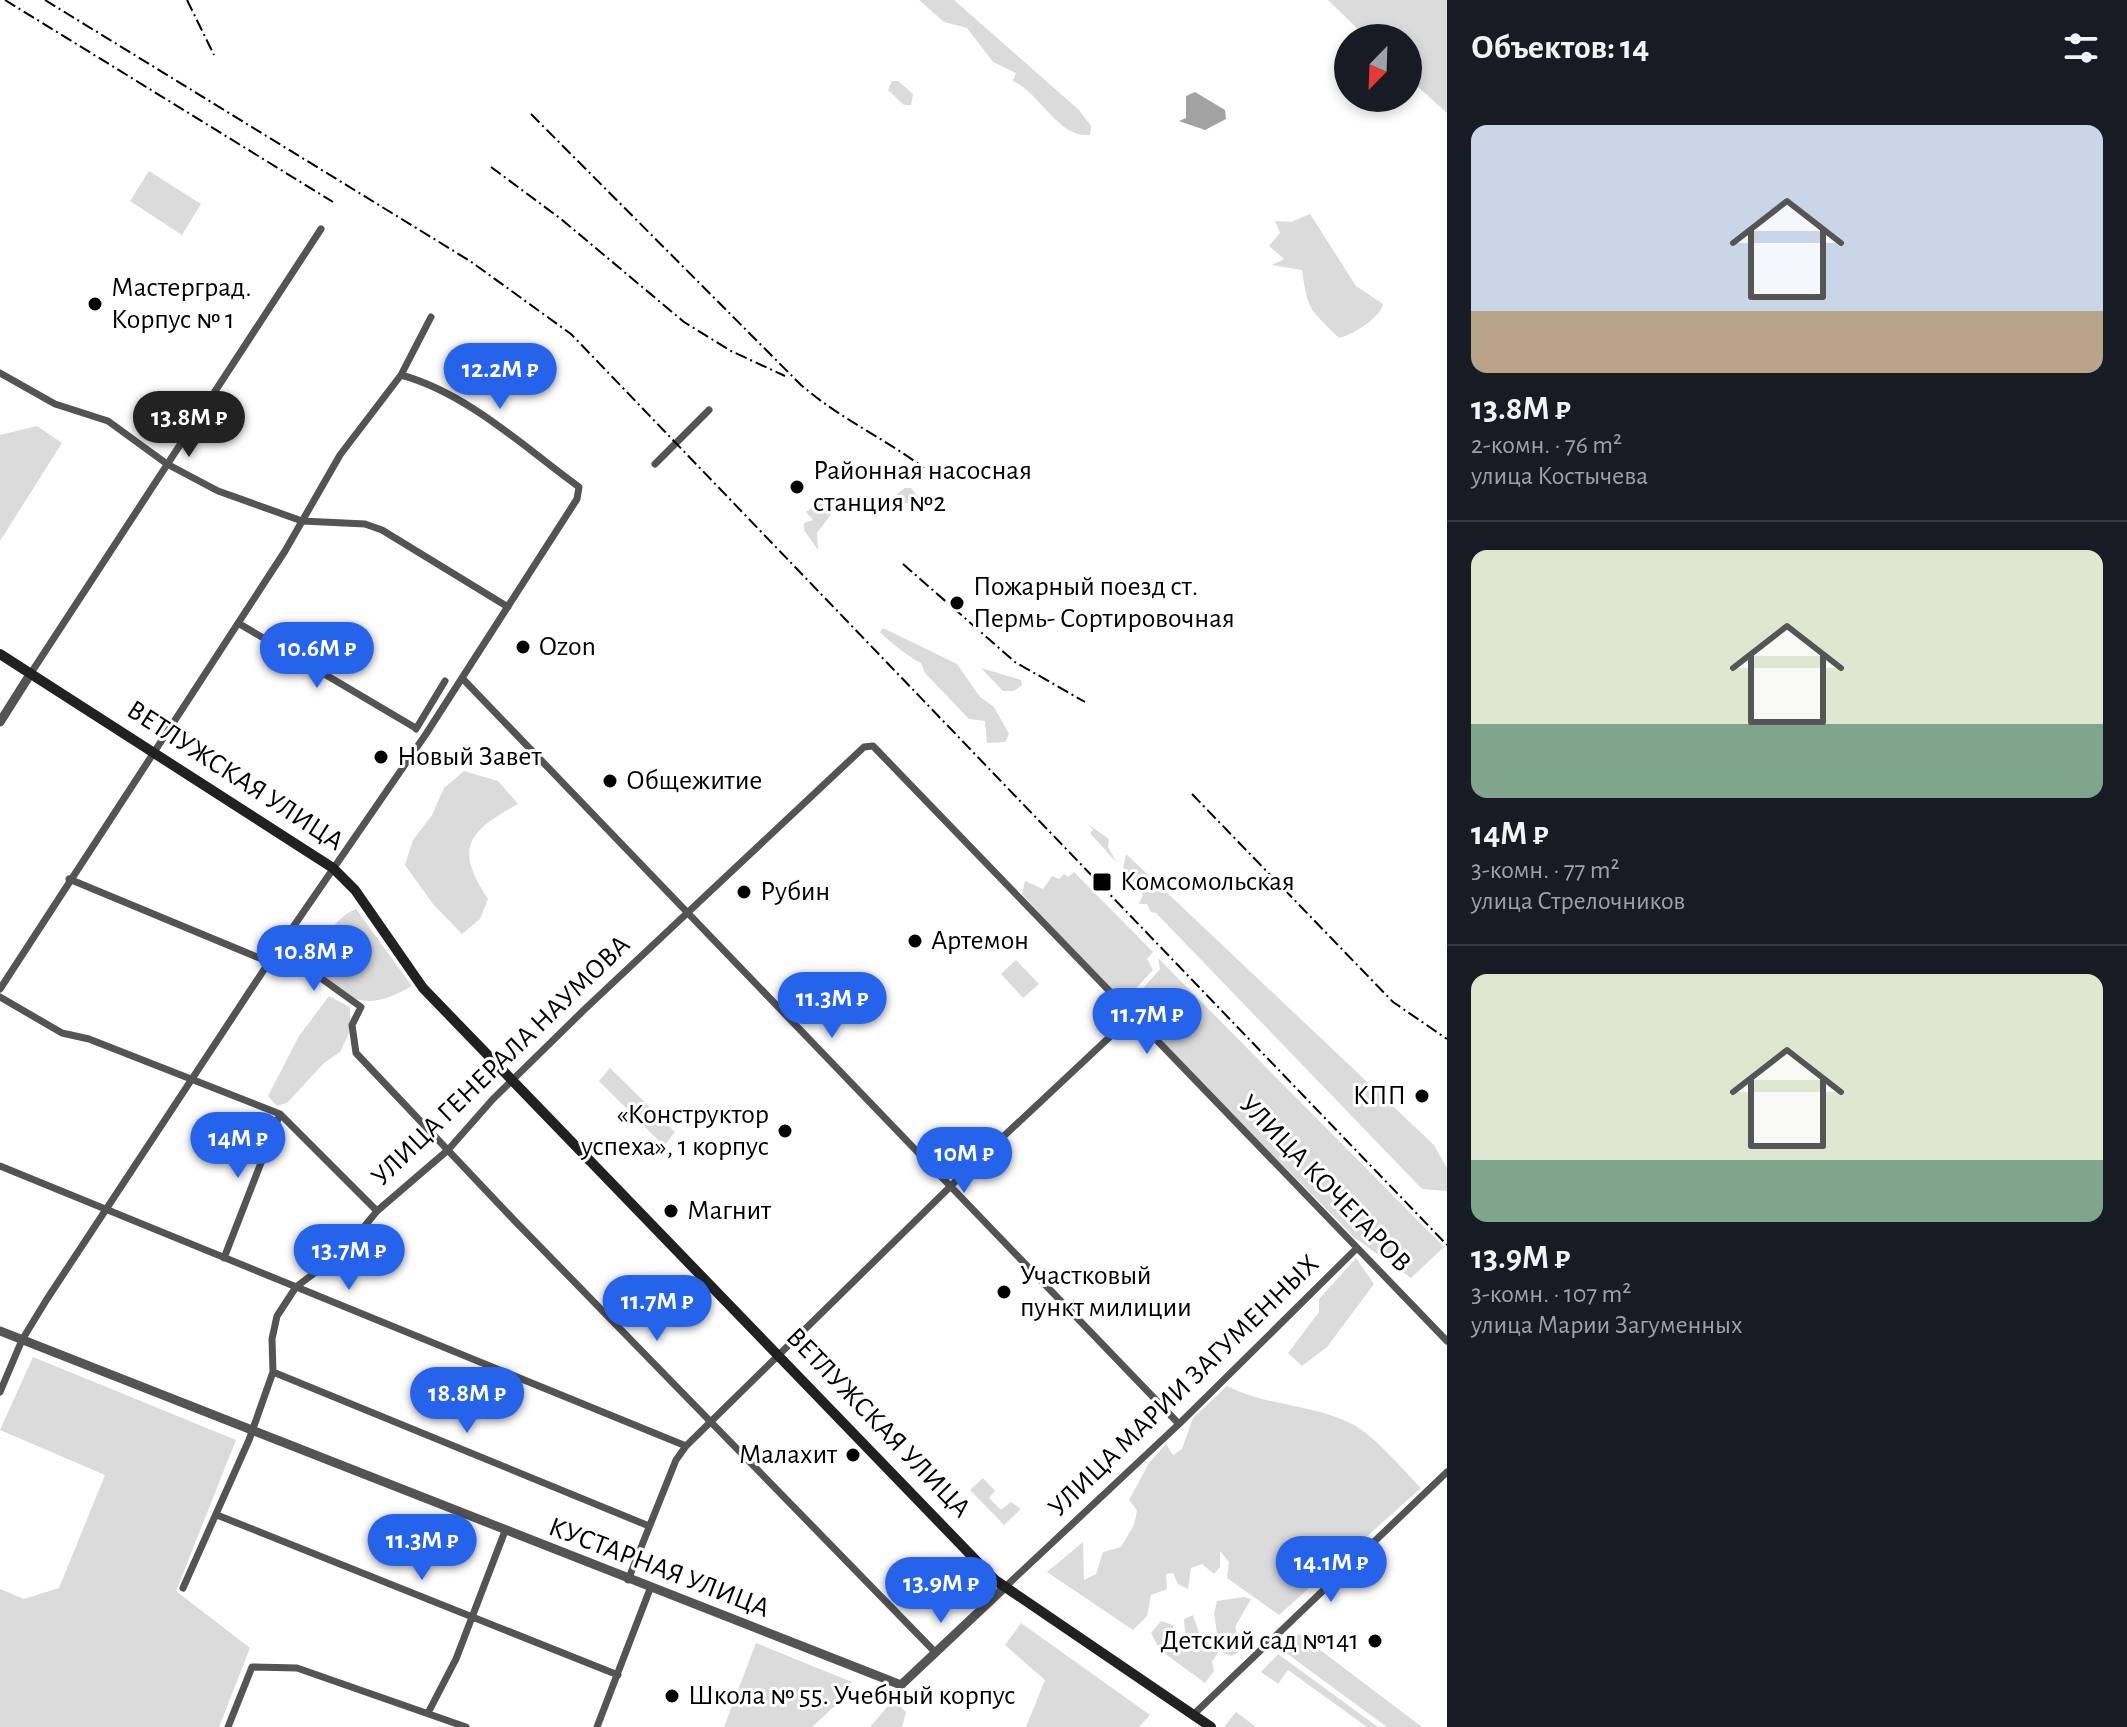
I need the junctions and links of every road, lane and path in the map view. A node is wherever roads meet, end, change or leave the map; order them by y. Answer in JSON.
{"nodes":[{"id":1,"x":321,"y":229,"type":"dead end"},
{"id":2,"x":431,"y":317,"type":"dead end"},
{"id":3,"x":0,"y":373,"type":"edge"},
{"id":4,"x":401,"y":375,"type":"junction"},
{"id":5,"x":709,"y":410,"type":"dead end"},
{"id":6,"x":167,"y":464,"type":"junction"},
{"id":7,"x":655,"y":464,"type":"dead end"},
{"id":8,"x":302,"y":521,"type":"junction"},
{"id":9,"x":508,"y":607,"type":"junction"},
{"id":10,"x":238,"y":623,"type":"junction"},
{"id":11,"x":0,"y":654,"type":"edge"},
{"id":12,"x":31,"y":673,"type":"junction"},
{"id":13,"x":462,"y":678,"type":"junction"},
{"id":14,"x":445,"y":681,"type":"dead end"},
{"id":15,"x":0,"y":722,"type":"edge"},
{"id":16,"x":414,"y":727,"type":"junction"},
{"id":17,"x":426,"y":734,"type":"junction"},
{"id":18,"x":873,"y":746,"type":"joint"},
{"id":19,"x":154,"y":750,"type":"junction"},
{"id":20,"x":333,"y":868,"type":"junction"},
{"id":21,"x":69,"y":879,"type":"junction"},
{"id":22,"x":687,"y":912,"type":"junction"},
{"id":23,"x":269,"y":962,"type":"junction"},
{"id":24,"x":0,"y":989,"type":"edge"},
{"id":25,"x":0,"y":997,"type":"edge"},
{"id":26,"x":1131,"y":1017,"type":"junction"},
{"id":27,"x":193,"y":1079,"type":"junction"},
{"id":28,"x":511,"y":1080,"type":"junction"},
{"id":29,"x":280,"y":1114,"type":"junction"},
{"id":30,"x":448,"y":1150,"type":"junction"},
{"id":31,"x":0,"y":1166,"type":"edge"},
{"id":32,"x":951,"y":1187,"type":"junction"},
{"id":33,"x":109,"y":1210,"type":"junction"},
{"id":34,"x":377,"y":1211,"type":"junction"},
{"id":35,"x":1356,"y":1249,"type":"junction"},
{"id":36,"x":224,"y":1258,"type":"junction"},
{"id":37,"x":296,"y":1287,"type":"junction"},
{"id":38,"x":0,"y":1331,"type":"edge"},
{"id":39,"x":22,"y":1340,"type":"junction"},
{"id":40,"x":1447,"y":1341,"type":"edge"},
{"id":41,"x":779,"y":1354,"type":"junction"},
{"id":42,"x":273,"y":1372,"type":"junction"},
{"id":43,"x":0,"y":1392,"type":"edge"},
{"id":44,"x":711,"y":1421,"type":"junction"},
{"id":45,"x":1179,"y":1424,"type":"junction"},
{"id":46,"x":250,"y":1430,"type":"junction"},
{"id":47,"x":686,"y":1446,"type":"junction"},
{"id":48,"x":1447,"y":1472,"type":"edge"},
{"id":49,"x":217,"y":1515,"type":"junction"},
{"id":50,"x":649,"y":1526,"type":"junction"},
{"id":51,"x":505,"y":1531,"type":"junction"},
{"id":52,"x":628,"y":1580,"type":"junction"},
{"id":53,"x":183,"y":1588,"type":"dead end"},
{"id":54,"x":1004,"y":1588,"type":"junction"},
{"id":55,"x":650,"y":1589,"type":"junction"},
{"id":56,"x":472,"y":1619,"type":"junction"},
{"id":57,"x":936,"y":1653,"type":"junction"},
{"id":58,"x":618,"y":1675,"type":"junction"},
{"id":59,"x":901,"y":1685,"type":"joint"},
{"id":60,"x":428,"y":1713,"type":"junction"},
{"id":61,"x":1194,"y":1714,"type":"junction"},
{"id":62,"x":228,"y":1727,"type":"edge"},
{"id":63,"x":466,"y":1727,"type":"edge"},
{"id":64,"x":597,"y":1727,"type":"edge"},
{"id":65,"x":1211,"y":1727,"type":"edge"}],
"edges":[{"from":1,"to":6,"type":"street"},
{"from":2,"to":4,"type":"street"},
{"from":3,"to":6,"type":"street"},
{"from":4,"to":8,"type":"street"},
{"from":4,"to":9,"type":"street"},
{"from":5,"to":7,"type":"street"},
{"from":6,"to":8,"type":"street"},
{"from":6,"to":12,"type":"street"},
{"from":8,"to":9,"type":"street"},
{"from":8,"to":10,"type":"street"},
{"from":9,"to":13,"type":"street"},
{"from":10,"to":16,"type":"street"},
{"from":10,"to":19,"type":"street"},
{"from":11,"to":12,"type":"main road","name":"ВЕТЛУЖСКАЯ УЛИЦА"},
{"from":12,"to":15,"type":"street"},
{"from":12,"to":19,"type":"main road","name":"ВЕТЛУЖСКАЯ УЛИЦА"},
{"from":13,"to":17,"type":"street"},
{"from":13,"to":22,"type":"street"},
{"from":14,"to":16,"type":"street"},
{"from":16,"to":17,"type":"street"},
{"from":17,"to":20,"type":"street"},
{"from":18,"to":22,"type":"street","name":"УЛИЦА ГЕНЕРАЛА НАУМОВА"},
{"from":18,"to":26,"type":"street","name":"УЛИЦА КОЧЕГАРОВ"},
{"from":19,"to":20,"type":"main road","name":"ВЕТЛУЖСКАЯ УЛИЦА"},
{"from":19,"to":21,"type":"street"},
{"from":20,"to":23,"type":"street"},
{"from":20,"to":28,"type":"main road","name":"ВЕТЛУЖСКАЯ УЛИЦА"},
{"from":21,"to":23,"type":"street"},
{"from":21,"to":24,"type":"street"},
{"from":22,"to":28,"type":"street","name":"УЛИЦА ГЕНЕРАЛА НАУМОВА"},
{"from":22,"to":32,"type":"street"},
{"from":23,"to":27,"type":"street"},
{"from":23,"to":30,"type":"street"},
{"from":25,"to":27,"type":"street"},
{"from":26,"to":32,"type":"street"},
{"from":26,"to":35,"type":"street","name":"УЛИЦА КОЧЕГАРОВ"},
{"from":27,"to":29,"type":"street"},
{"from":27,"to":33,"type":"street"},
{"from":28,"to":30,"type":"street","name":"УЛИЦА ГЕНЕРАЛА НАУМОВА"},
{"from":28,"to":41,"type":"main road","name":"ВЕТЛУЖСКАЯ УЛИЦА"},
{"from":29,"to":34,"type":"street"},
{"from":29,"to":36,"type":"street"},
{"from":30,"to":34,"type":"street","name":"УЛИЦА ГЕНЕРАЛА НАУМОВА"},
{"from":30,"to":44,"type":"street"},
{"from":31,"to":33,"type":"street"},
{"from":32,"to":41,"type":"street"},
{"from":32,"to":45,"type":"street"},
{"from":33,"to":36,"type":"street"},
{"from":33,"to":39,"type":"street"},
{"from":34,"to":37,"type":"street","name":"УЛИЦА ГЕНЕРАЛА НАУМОВА"},
{"from":35,"to":40,"type":"street","name":"УЛИЦА КОЧЕГАРОВ"},
{"from":35,"to":45,"type":"street","name":"УЛИЦА МАРИИ ЗАГУМЕННЫХ"},
{"from":36,"to":37,"type":"street"},
{"from":37,"to":42,"type":"street","name":"УЛИЦА ГЕНЕРАЛА НАУМОВА"},
{"from":37,"to":47,"type":"street"},
{"from":38,"to":39,"type":"street","name":"КУСТАРНАЯ УЛИЦА"},
{"from":39,"to":43,"type":"street"},
{"from":39,"to":46,"type":"street","name":"КУСТАРНАЯ УЛИЦА"},
{"from":41,"to":44,"type":"street"},
{"from":41,"to":54,"type":"main road","name":"ВЕТЛУЖСКАЯ УЛИЦА"},
{"from":42,"to":46,"type":"street","name":"УЛИЦА ГЕНЕРАЛА НАУМОВА"},
{"from":42,"to":50,"type":"street"},
{"from":44,"to":47,"type":"street"},
{"from":44,"to":57,"type":"street"},
{"from":45,"to":54,"type":"street","name":"УЛИЦА МАРИИ ЗАГУМЕННЫХ"},
{"from":46,"to":49,"type":"street","name":"УЛИЦА ГЕНЕРАЛА НАУМОВА"},
{"from":46,"to":51,"type":"street","name":"КУСТАРНАЯ УЛИЦА"},
{"from":47,"to":50,"type":"street"},
{"from":48,"to":61,"type":"street"},
{"from":49,"to":53,"type":"street","name":"УЛИЦА ГЕНЕРАЛА НАУМОВА"},
{"from":49,"to":56,"type":"street"},
{"from":50,"to":52,"type":"street"},
{"from":51,"to":52,"type":"street","name":"КУСТАРНАЯ УЛИЦА"},
{"from":51,"to":56,"type":"street"},
{"from":52,"to":55,"type":"street","name":"КУСТАРНАЯ УЛИЦА"},
{"from":54,"to":57,"type":"street","name":"УЛИЦА МАРИИ ЗАГУМЕННЫХ"},
{"from":54,"to":61,"type":"main road","name":"ВЕТЛУЖСКАЯ УЛИЦА"},
{"from":55,"to":58,"type":"street"},
{"from":55,"to":59,"type":"street","name":"КУСТАРНАЯ УЛИЦА"},
{"from":56,"to":58,"type":"street"},
{"from":56,"to":60,"type":"street"},
{"from":57,"to":59,"type":"street","name":"УЛИЦА МАРИИ ЗАГУМЕННЫХ"},
{"from":58,"to":64,"type":"street"},
{"from":60,"to":62,"type":"street"},
{"from":60,"to":63,"type":"street"},
{"from":61,"to":65,"type":"main road","name":"ВЕТЛУЖСКАЯ УЛИЦА"}]}
